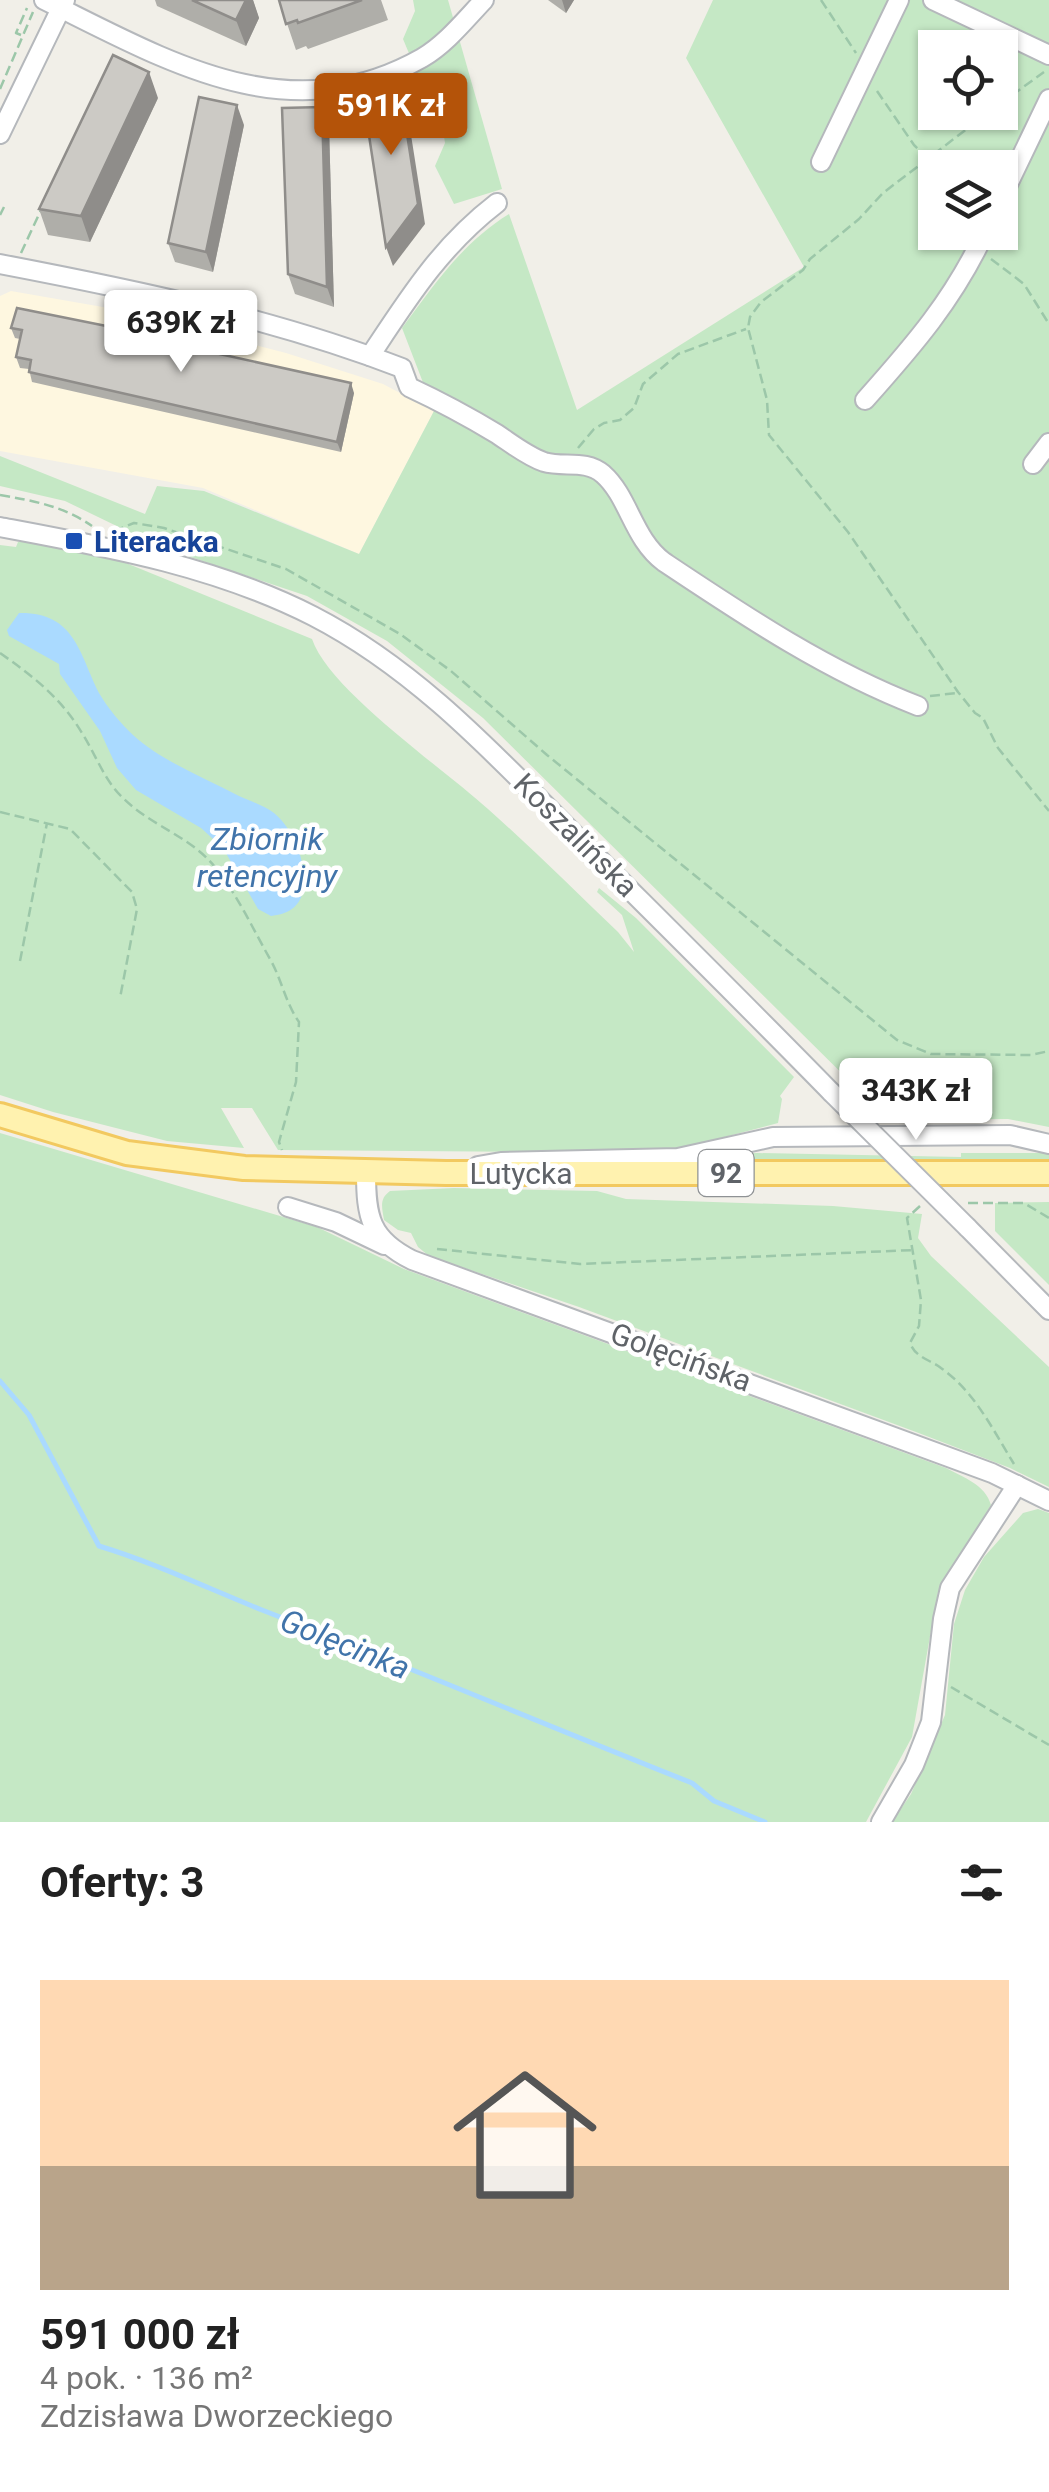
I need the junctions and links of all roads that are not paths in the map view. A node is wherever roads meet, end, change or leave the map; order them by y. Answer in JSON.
{"nodes":[{"id":1,"x":484,"y":0,"type":"edge"},
{"id":2,"x":899,"y":0,"type":"edge"},
{"id":3,"x":933,"y":0,"type":"edge"},
{"id":4,"x":47,"y":4,"type":"edge"},
{"id":5,"x":1049,"y":55,"type":"edge"},
{"id":6,"x":1049,"y":99,"type":"edge"},
{"id":7,"x":0,"y":134,"type":"edge"},
{"id":8,"x":821,"y":162,"type":"dead end"},
{"id":9,"x":1018,"y":164,"type":"edge"},
{"id":10,"x":497,"y":203,"type":"dead end"},
{"id":11,"x":977,"y":250,"type":"edge"},
{"id":12,"x":0,"y":264,"type":"edge"},
{"id":13,"x":370,"y":356,"type":"junction"},
{"id":14,"x":866,"y":400,"type":"dead end"},
{"id":15,"x":1049,"y":443,"type":"edge"},
{"id":16,"x":1032,"y":464,"type":"dead end"},
{"id":17,"x":0,"y":527,"type":"edge"},
{"id":18,"x":918,"y":706,"type":"dead end"},
{"id":19,"x":0,"y":1116,"type":"edge"},
{"id":20,"x":1049,"y":1145,"type":"edge"},
{"id":21,"x":366,"y":1172,"type":"junction"},
{"id":22,"x":446,"y":1172,"type":"junction"},
{"id":23,"x":1049,"y":1172,"type":"edge"},
{"id":24,"x":288,"y":1207,"type":"dead end"},
{"id":25,"x":389,"y":1248,"type":"junction"},
{"id":26,"x":1049,"y":1310,"type":"edge"},
{"id":27,"x":1017,"y":1484,"type":"junction"},
{"id":28,"x":1049,"y":1501,"type":"edge"},
{"id":29,"x":881,"y":1822,"type":"edge"}],
"edges":[{"from":1,"to":4,"type":"street"},
{"from":2,"to":8,"type":"street"},
{"from":3,"to":5,"type":"street"},
{"from":4,"to":7,"type":"street"},
{"from":6,"to":9,"type":"street"},
{"from":10,"to":13,"type":"street"},
{"from":11,"to":14,"type":"street"},
{"from":12,"to":13,"type":"street"},
{"from":13,"to":18,"type":"street"},
{"from":15,"to":16,"type":"street"},
{"from":17,"to":26,"type":"street","name":"Koszalińska","bridge":true},
{"from":19,"to":21,"type":"main road","name":"Lutycka","number":"92"},
{"from":20,"to":22,"type":"street"},
{"from":21,"to":22,"type":"main road","name":"Lutycka","number":"92"},
{"from":21,"to":25,"type":"street"},
{"from":22,"to":23,"type":"main road","name":"Lutycka","number":"92"},
{"from":24,"to":25,"type":"street","name":"Golęcińska"},
{"from":25,"to":27,"type":"street","name":"Golęcińska"},
{"from":27,"to":28,"type":"street","name":"Golęcińska"},
{"from":27,"to":29,"type":"street"}]}
